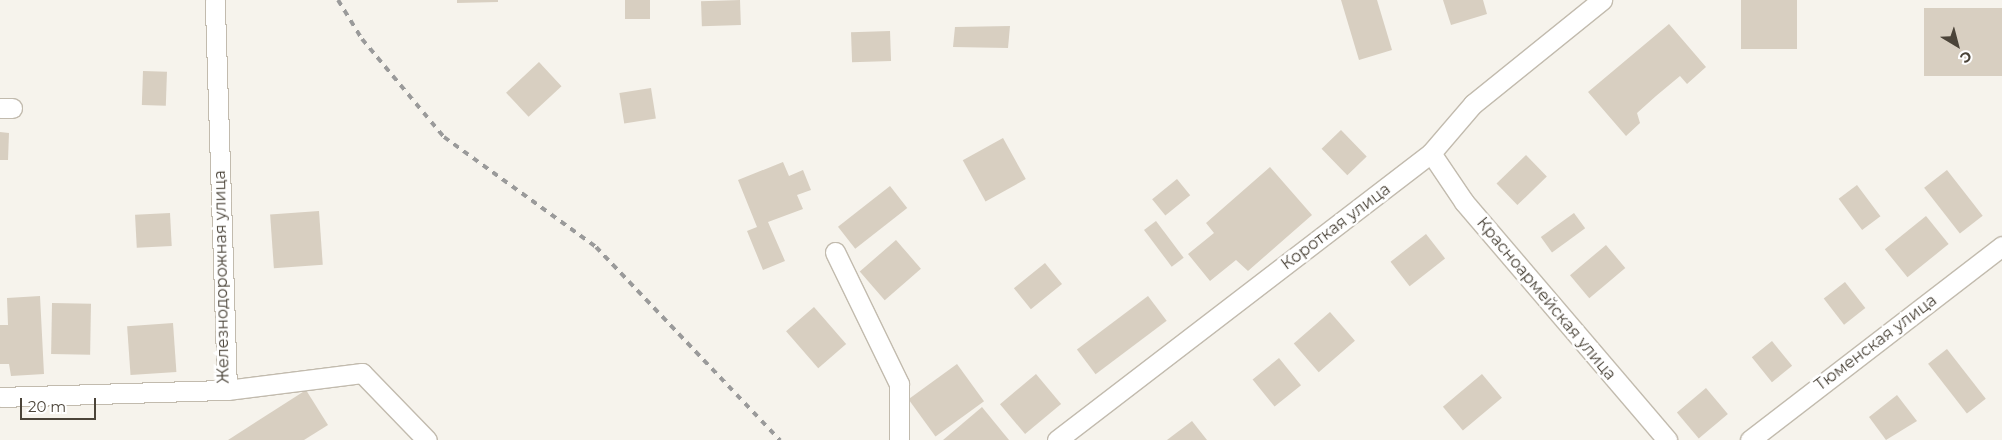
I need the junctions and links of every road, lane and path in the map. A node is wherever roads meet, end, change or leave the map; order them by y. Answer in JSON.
{"nodes":[{"id":1,"x":215,"y":0,"type":"edge"},
{"id":2,"x":1602,"y":0,"type":"edge"},
{"id":3,"x":1431,"y":153,"type":"junction"},
{"id":4,"x":2002,"y":246,"type":"edge"},
{"id":5,"x":835,"y":252,"type":"dead end"},
{"id":6,"x":227,"y":390,"type":"junction"},
{"id":7,"x":0,"y":397,"type":"edge"},
{"id":8,"x":427,"y":440,"type":"edge"},
{"id":9,"x":899,"y":440,"type":"edge"},
{"id":10,"x":1057,"y":440,"type":"edge"},
{"id":11,"x":1667,"y":440,"type":"edge"},
{"id":12,"x":1750,"y":440,"type":"edge"}],
"edges":[{"from":1,"to":6,"type":"street","name":"Железнодорожная улица"},
{"from":2,"to":3,"type":"street","name":"Короткая улица"},
{"from":3,"to":10,"type":"street","name":"Короткая улица"},
{"from":3,"to":11,"type":"street","name":"Красноармейская улица"},
{"from":4,"to":12,"type":"street","name":"Тюменская улица"},
{"from":5,"to":9,"type":"street"},
{"from":6,"to":7,"type":"street","name":"Железнодорожная улица"},
{"from":6,"to":8,"type":"street"}]}
